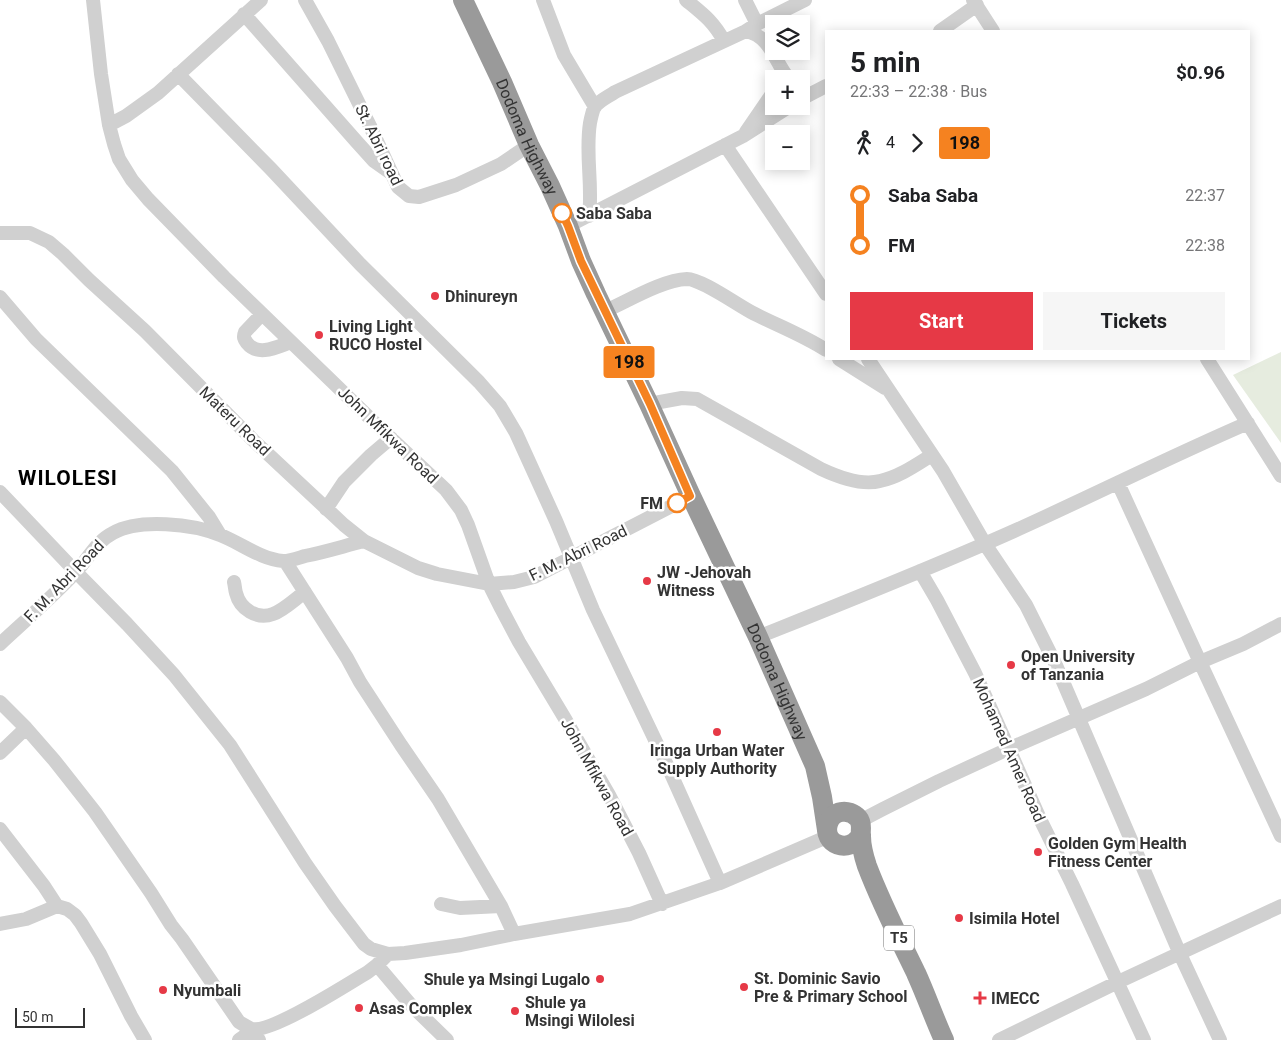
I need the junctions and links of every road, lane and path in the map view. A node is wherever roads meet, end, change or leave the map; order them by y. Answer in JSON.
{"nodes":[{"id":1,"x":93,"y":0,"type":"edge"},
{"id":2,"x":261,"y":0,"type":"edge"},
{"id":3,"x":305,"y":0,"type":"edge"},
{"id":4,"x":463,"y":0,"type":"edge"},
{"id":5,"x":543,"y":0,"type":"edge"},
{"id":6,"x":686,"y":0,"type":"edge"},
{"id":7,"x":745,"y":0,"type":"edge"},
{"id":8,"x":805,"y":0,"type":"edge"},
{"id":9,"x":975,"y":2,"type":"edge"},
{"id":10,"x":244,"y":14,"type":"junction"},
{"id":11,"x":752,"y":28,"type":"junction"},
{"id":12,"x":941,"y":30,"type":"edge"},
{"id":13,"x":992,"y":30,"type":"edge"},
{"id":14,"x":724,"y":41,"type":"junction"},
{"id":15,"x":782,"y":70,"type":"edge"},
{"id":16,"x":178,"y":74,"type":"junction"},
{"id":17,"x":825,"y":86,"type":"edge"},
{"id":18,"x":810,"y":92,"type":"edge"},
{"id":19,"x":765,"y":104,"type":"edge"},
{"id":20,"x":595,"y":107,"type":"junction"},
{"id":21,"x":776,"y":115,"type":"edge"},
{"id":22,"x":109,"y":125,"type":"junction"},
{"id":23,"x":743,"y":136,"type":"junction"},
{"id":24,"x":529,"y":145,"type":"junction"},
{"id":25,"x":725,"y":145,"type":"junction"},
{"id":26,"x":392,"y":173,"type":"junction"},
{"id":27,"x":589,"y":216,"type":"junction"},
{"id":28,"x":568,"y":226,"type":"junction"},
{"id":29,"x":0,"y":233,"type":"edge"},
{"id":30,"x":825,"y":293,"type":"edge"},
{"id":31,"x":0,"y":297,"type":"edge"},
{"id":32,"x":605,"y":311,"type":"junction"},
{"id":33,"x":262,"y":314,"type":"junction"},
{"id":34,"x":291,"y":342,"type":"junction"},
{"id":35,"x":825,"y":349,"type":"edge"},
{"id":36,"x":841,"y":360,"type":"edge"},
{"id":37,"x":869,"y":360,"type":"edge"},
{"id":38,"x":1208,"y":360,"type":"edge"},
{"id":39,"x":889,"y":391,"type":"junction"},
{"id":40,"x":650,"y":404,"type":"junction"},
{"id":41,"x":1248,"y":423,"type":"junction"},
{"id":42,"x":390,"y":438,"type":"junction"},
{"id":43,"x":932,"y":455,"type":"junction"},
{"id":44,"x":1281,"y":476,"type":"edge"},
{"id":45,"x":1118,"y":483,"type":"junction"},
{"id":46,"x":0,"y":492,"type":"edge"},
{"id":47,"x":690,"y":496,"type":"junction"},
{"id":48,"x":326,"y":509,"type":"junction"},
{"id":49,"x":220,"y":535,"type":"junction"},
{"id":50,"x":364,"y":541,"type":"junction"},
{"id":51,"x":985,"y":544,"type":"junction"},
{"id":52,"x":572,"y":558,"type":"junction"},
{"id":53,"x":285,"y":561,"type":"junction"},
{"id":54,"x":920,"y":571,"type":"junction"},
{"id":55,"x":76,"y":572,"type":"junction"},
{"id":56,"x":234,"y":582,"type":"dead end"},
{"id":57,"x":489,"y":584,"type":"junction"},
{"id":58,"x":305,"y":592,"type":"junction"},
{"id":59,"x":1281,"y":624,"type":"edge"},
{"id":60,"x":758,"y":637,"type":"junction"},
{"id":61,"x":0,"y":644,"type":"edge"},
{"id":62,"x":1200,"y":662,"type":"junction"},
{"id":63,"x":0,"y":702,"type":"edge"},
{"id":64,"x":1078,"y":718,"type":"junction"},
{"id":65,"x":26,"y":728,"type":"junction"},
{"id":66,"x":1008,"y":749,"type":"junction"},
{"id":67,"x":0,"y":754,"type":"edge"},
{"id":68,"x":815,"y":766,"type":"junction"},
{"id":69,"x":859,"y":824,"type":"junction"},
{"id":70,"x":0,"y":829,"type":"edge"},
{"id":71,"x":1281,"y":836,"type":"edge"},
{"id":72,"x":831,"y":837,"type":"junction"},
{"id":73,"x":720,"y":883,"type":"junction"},
{"id":74,"x":441,"y":904,"type":"dead end"},
{"id":75,"x":662,"y":904,"type":"junction"},
{"id":76,"x":57,"y":906,"type":"junction"},
{"id":77,"x":502,"y":906,"type":"junction"},
{"id":78,"x":1281,"y":906,"type":"edge"},
{"id":79,"x":0,"y":924,"type":"edge"},
{"id":80,"x":514,"y":934,"type":"junction"},
{"id":81,"x":388,"y":954,"type":"junction"},
{"id":82,"x":1180,"y":954,"type":"junction"},
{"id":83,"x":377,"y":964,"type":"junction"},
{"id":84,"x":1118,"y":982,"type":"junction"},
{"id":85,"x":256,"y":1035,"type":"edge"},
{"id":86,"x":145,"y":1040,"type":"edge"},
{"id":87,"x":238,"y":1040,"type":"edge"},
{"id":88,"x":447,"y":1040,"type":"edge"},
{"id":89,"x":931,"y":1040,"type":"edge"},
{"id":90,"x":944,"y":1040,"type":"edge"},
{"id":91,"x":999,"y":1040,"type":"edge"},
{"id":92,"x":1144,"y":1040,"type":"edge"},
{"id":93,"x":1220,"y":1040,"type":"edge"}],
"edges":[{"from":1,"to":22,"type":"street","name":"John Mfikwa Road"},
{"from":2,"to":10,"type":"street"},
{"from":3,"to":26,"type":"street","name":"St. Abri road"},
{"from":4,"to":24,"type":"highway","name":"Dodoma Highway","number":"T5"},
{"from":5,"to":20,"type":"street"},
{"from":6,"to":14,"type":"street"},
{"from":7,"to":11,"type":"street"},
{"from":8,"to":11,"type":"street"},
{"from":9,"to":12,"type":"street"},
{"from":9,"to":13,"type":"street"},
{"from":10,"to":16,"type":"street"},
{"from":10,"to":26,"type":"street"},
{"from":11,"to":14,"type":"street"},
{"from":11,"to":15,"type":"street"},
{"from":14,"to":20,"type":"street"},
{"from":16,"to":22,"type":"street"},
{"from":16,"to":52,"type":"street"},
{"from":17,"to":18,"type":"street"},
{"from":19,"to":23,"type":"street"},
{"from":20,"to":27,"type":"street"},
{"from":21,"to":23,"type":"street"},
{"from":22,"to":33,"type":"street","name":"John Mfikwa Road"},
{"from":23,"to":25,"type":"street"},
{"from":24,"to":26,"type":"street","name":"St. Abri road"},
{"from":24,"to":28,"type":"highway","name":"Dodoma Highway","number":"T5"},
{"from":25,"to":27,"type":"street"},
{"from":25,"to":30,"type":"street"},
{"from":27,"to":28,"type":"street"},
{"from":28,"to":32,"type":"highway","name":"Dodoma Highway","number":"T5"},
{"from":29,"to":48,"type":"street","name":"Materu Road"},
{"from":31,"to":49,"type":"street"},
{"from":32,"to":35,"type":"street"},
{"from":32,"to":40,"type":"highway","name":"Dodoma Highway","number":"T5"},
{"from":33,"to":34,"type":"street","name":"John Mfikwa Road"},
{"from":33,"to":34,"type":"street"},
{"from":34,"to":42,"type":"street","name":"John Mfikwa Road"},
{"from":36,"to":39,"type":"street"},
{"from":37,"to":39,"type":"street"},
{"from":38,"to":41,"type":"street"},
{"from":39,"to":43,"type":"street"},
{"from":40,"to":43,"type":"street"},
{"from":40,"to":47,"type":"highway","name":"Dodoma Highway","number":"T5"},
{"from":41,"to":44,"type":"street"},
{"from":41,"to":45,"type":"street"},
{"from":42,"to":48,"type":"street"},
{"from":42,"to":57,"type":"street","name":"John Mfikwa Road"},
{"from":43,"to":51,"type":"street"},
{"from":45,"to":51,"type":"street"},
{"from":45,"to":62,"type":"street"},
{"from":46,"to":55,"type":"street"},
{"from":47,"to":52,"type":"street","name":"F. M. Abri Road"},
{"from":47,"to":60,"type":"highway","name":"Dodoma Highway","number":"T5"},
{"from":48,"to":50,"type":"street","name":"Materu Road"},
{"from":49,"to":53,"type":"street","name":"F. M. Abri Road"},
{"from":49,"to":55,"type":"street","name":"F. M. Abri Road"},
{"from":50,"to":53,"type":"street","name":"F. M. Abri Road"},
{"from":50,"to":57,"type":"street","name":"Materu Road"},
{"from":51,"to":54,"type":"street"},
{"from":51,"to":64,"type":"street"},
{"from":52,"to":57,"type":"street","name":"F. M. Abri Road"},
{"from":52,"to":73,"type":"street"},
{"from":53,"to":58,"type":"street"},
{"from":54,"to":60,"type":"street"},
{"from":54,"to":66,"type":"street","name":"Mohamed Amer Road"},
{"from":55,"to":61,"type":"street","name":"F. M. Abri Road"},
{"from":55,"to":81,"type":"street"},
{"from":56,"to":58,"type":"street"},
{"from":57,"to":75,"type":"street","name":"John Mfikwa Road"},
{"from":58,"to":77,"type":"street"},
{"from":59,"to":62,"type":"street"},
{"from":60,"to":68,"type":"highway","name":"Dodoma Highway","number":"T5"},
{"from":62,"to":64,"type":"street"},
{"from":62,"to":71,"type":"street"},
{"from":63,"to":65,"type":"street"},
{"from":64,"to":66,"type":"street"},
{"from":64,"to":82,"type":"street"},
{"from":65,"to":67,"type":"street"},
{"from":65,"to":85,"type":"street"},
{"from":66,"to":69,"type":"street"},
{"from":66,"to":84,"type":"street","name":"Mohamed Amer Road"},
{"from":68,"to":69,"type":"highway","number":"T5"},
{"from":68,"to":72,"type":"highway","number":"T5"},
{"from":69,"to":72,"type":"highway"},
{"from":69,"to":72,"type":"highway"},
{"from":69,"to":90,"type":"highway","number":"T5"},
{"from":70,"to":76,"type":"street"},
{"from":72,"to":73,"type":"street"},
{"from":72,"to":89,"type":"highway","number":"T5"},
{"from":73,"to":75,"type":"street"},
{"from":74,"to":77,"type":"street"},
{"from":75,"to":80,"type":"street"},
{"from":76,"to":79,"type":"street"},
{"from":76,"to":86,"type":"street"},
{"from":77,"to":80,"type":"street"},
{"from":78,"to":82,"type":"street"},
{"from":80,"to":81,"type":"street"},
{"from":81,"to":83,"type":"street"},
{"from":82,"to":84,"type":"street"},
{"from":82,"to":93,"type":"street"},
{"from":83,"to":85,"type":"street"},
{"from":83,"to":88,"type":"street"},
{"from":84,"to":91,"type":"street"},
{"from":84,"to":92,"type":"street","name":"Mohamed Amer Road"},
{"from":85,"to":87,"type":"street"}]}
